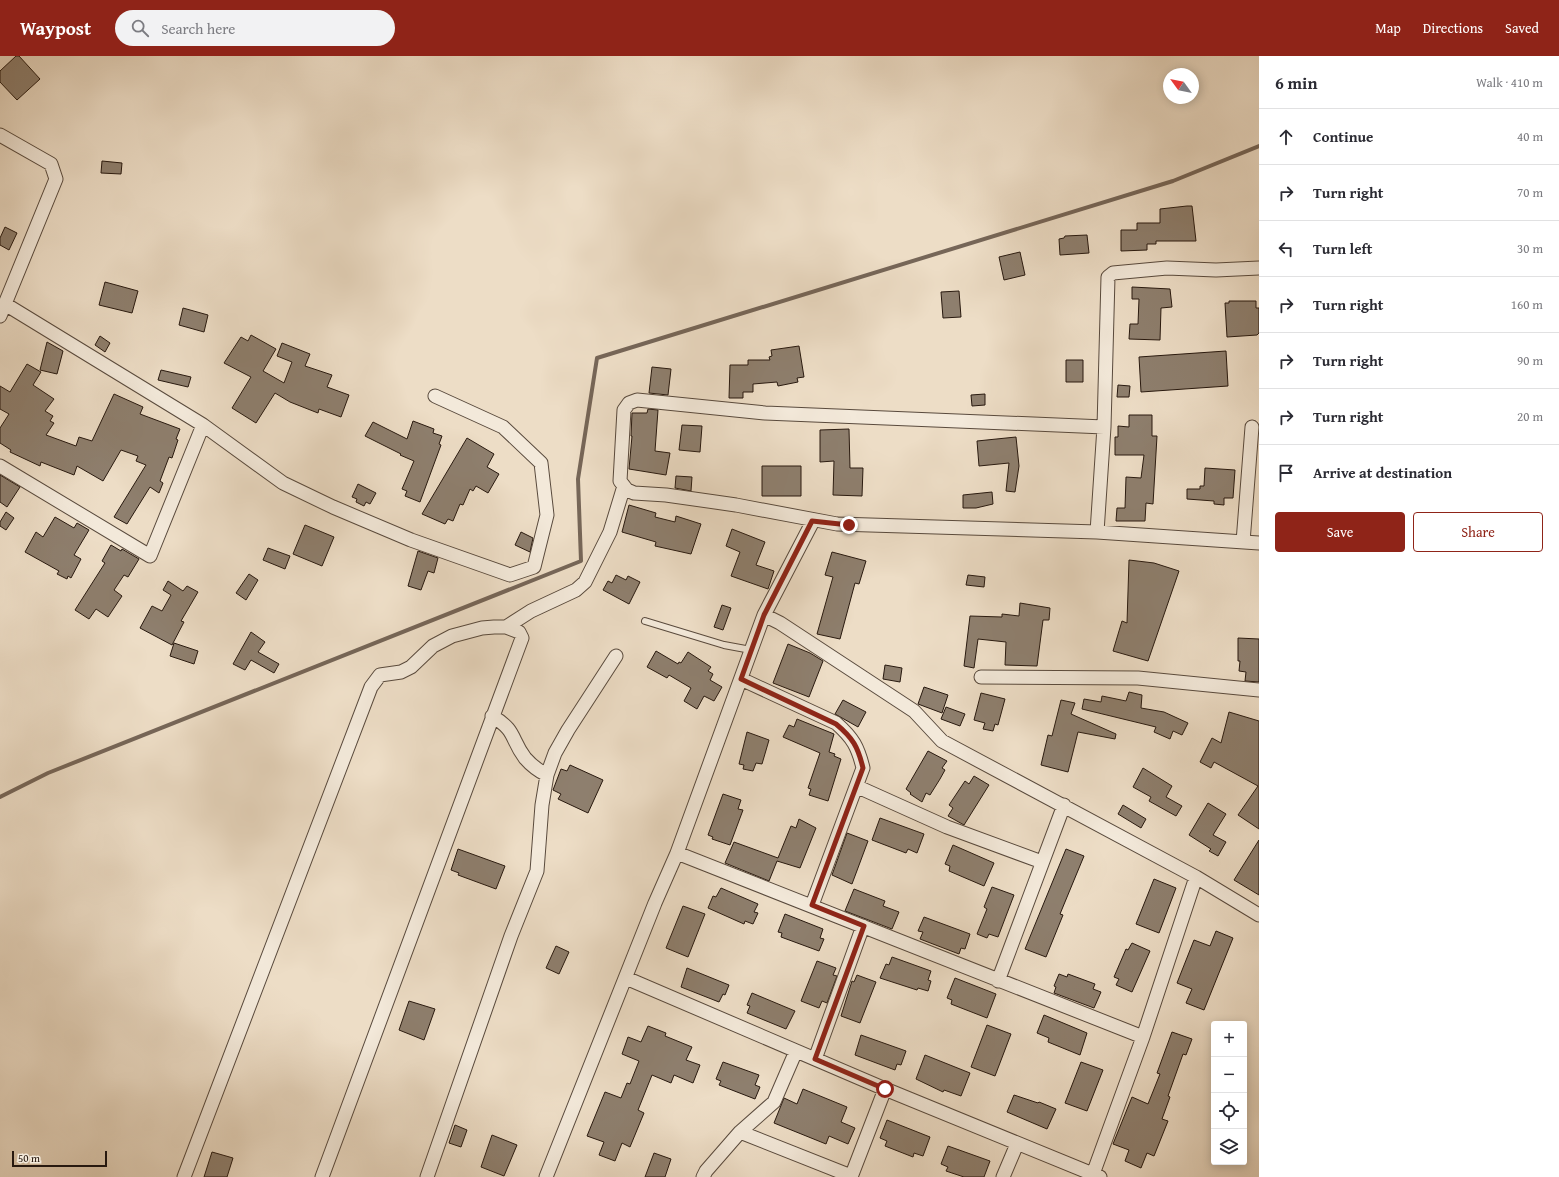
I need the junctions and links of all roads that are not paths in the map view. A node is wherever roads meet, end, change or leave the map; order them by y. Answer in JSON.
{"nodes":[{"id":1,"x":0,"y":135,"type":"edge"},
{"id":2,"x":1259,"y":268,"type":"edge"},
{"id":3,"x":2,"y":310,"type":"edge"},
{"id":4,"x":435,"y":396,"type":"dead end"},
{"id":5,"x":203,"y":425,"type":"junction"},
{"id":6,"x":1104,"y":427,"type":"junction"},
{"id":7,"x":1252,"y":427,"type":"dead end"},
{"id":8,"x":0,"y":466,"type":"edge"},
{"id":9,"x":624,"y":486,"type":"junction"},
{"id":10,"x":812,"y":521,"type":"junction"},
{"id":11,"x":1097,"y":532,"type":"junction"},
{"id":12,"x":1242,"y":542,"type":"junction"},
{"id":13,"x":1259,"y":543,"type":"edge"},
{"id":14,"x":764,"y":615,"type":"junction"},
{"id":15,"x":645,"y":620,"type":"dead end"},
{"id":16,"x":506,"y":627,"type":"junction"},
{"id":17,"x":751,"y":650,"type":"junction"},
{"id":18,"x":616,"y":656,"type":"dead end"},
{"id":19,"x":981,"y":677,"type":"dead end"},
{"id":20,"x":741,"y":679,"type":"junction"},
{"id":21,"x":1259,"y":690,"type":"edge"},
{"id":22,"x":492,"y":716,"type":"junction"},
{"id":23,"x":547,"y":775,"type":"junction"},
{"id":24,"x":858,"y":787,"type":"junction"},
{"id":25,"x":1064,"y":805,"type":"junction"},
{"id":26,"x":677,"y":854,"type":"junction"},
{"id":27,"x":1042,"y":862,"type":"junction"},
{"id":28,"x":1196,"y":877,"type":"junction"},
{"id":29,"x":812,"y":905,"type":"junction"},
{"id":30,"x":1259,"y":915,"type":"edge"},
{"id":31,"x":864,"y":926,"type":"junction"},
{"id":32,"x":626,"y":978,"type":"junction"},
{"id":33,"x":998,"y":980,"type":"junction"},
{"id":34,"x":1142,"y":1036,"type":"junction"},
{"id":35,"x":796,"y":1051,"type":"junction"},
{"id":36,"x":815,"y":1059,"type":"junction"},
{"id":37,"x":885,"y":1089,"type":"junction"},
{"id":38,"x":740,"y":1132,"type":"junction"},
{"id":39,"x":1017,"y":1144,"type":"junction"},
{"id":40,"x":1096,"y":1175,"type":"edge"},
{"id":41,"x":851,"y":1176,"type":"edge"},
{"id":42,"x":184,"y":1177,"type":"edge"},
{"id":43,"x":322,"y":1177,"type":"edge"},
{"id":44,"x":427,"y":1177,"type":"edge"},
{"id":45,"x":546,"y":1177,"type":"edge"},
{"id":46,"x":703,"y":1177,"type":"edge"},
{"id":47,"x":1003,"y":1177,"type":"edge"}],
"edges":[{"from":1,"to":3,"type":"street"},
{"from":2,"to":6,"type":"street"},
{"from":3,"to":5,"type":"street"},
{"from":4,"to":5,"type":"street"},
{"from":5,"to":8,"type":"street"},
{"from":6,"to":9,"type":"street"},
{"from":6,"to":11,"type":"street"},
{"from":7,"to":12,"type":"street"},
{"from":9,"to":10,"type":"street"},
{"from":9,"to":16,"type":"street"},
{"from":10,"to":11,"type":"street"},
{"from":10,"to":14,"type":"street"},
{"from":11,"to":12,"type":"street"},
{"from":12,"to":13,"type":"street"},
{"from":14,"to":17,"type":"street"},
{"from":14,"to":25,"type":"street"},
{"from":15,"to":17,"type":"lane"},
{"from":16,"to":22,"type":"street"},
{"from":16,"to":42,"type":"street"},
{"from":17,"to":20,"type":"street"},
{"from":18,"to":23,"type":"street"},
{"from":19,"to":21,"type":"street"},
{"from":20,"to":24,"type":"street"},
{"from":20,"to":26,"type":"street"},
{"from":22,"to":23,"type":"street"},
{"from":22,"to":43,"type":"street"},
{"from":23,"to":44,"type":"street"},
{"from":24,"to":27,"type":"street"},
{"from":24,"to":29,"type":"street"},
{"from":25,"to":27,"type":"street"},
{"from":25,"to":28,"type":"street"},
{"from":26,"to":29,"type":"street"},
{"from":26,"to":32,"type":"street"},
{"from":27,"to":33,"type":"street"},
{"from":28,"to":30,"type":"street"},
{"from":28,"to":34,"type":"street"},
{"from":29,"to":31,"type":"street"},
{"from":31,"to":33,"type":"street"},
{"from":31,"to":36,"type":"street"},
{"from":32,"to":35,"type":"street"},
{"from":32,"to":45,"type":"street"},
{"from":33,"to":34,"type":"street"},
{"from":34,"to":40,"type":"street"},
{"from":35,"to":36,"type":"street"},
{"from":35,"to":38,"type":"street"},
{"from":36,"to":37,"type":"street"},
{"from":37,"to":39,"type":"street"},
{"from":37,"to":41,"type":"street"},
{"from":38,"to":41,"type":"street"},
{"from":38,"to":46,"type":"street"},
{"from":39,"to":40,"type":"street"},
{"from":39,"to":47,"type":"street"}]}
